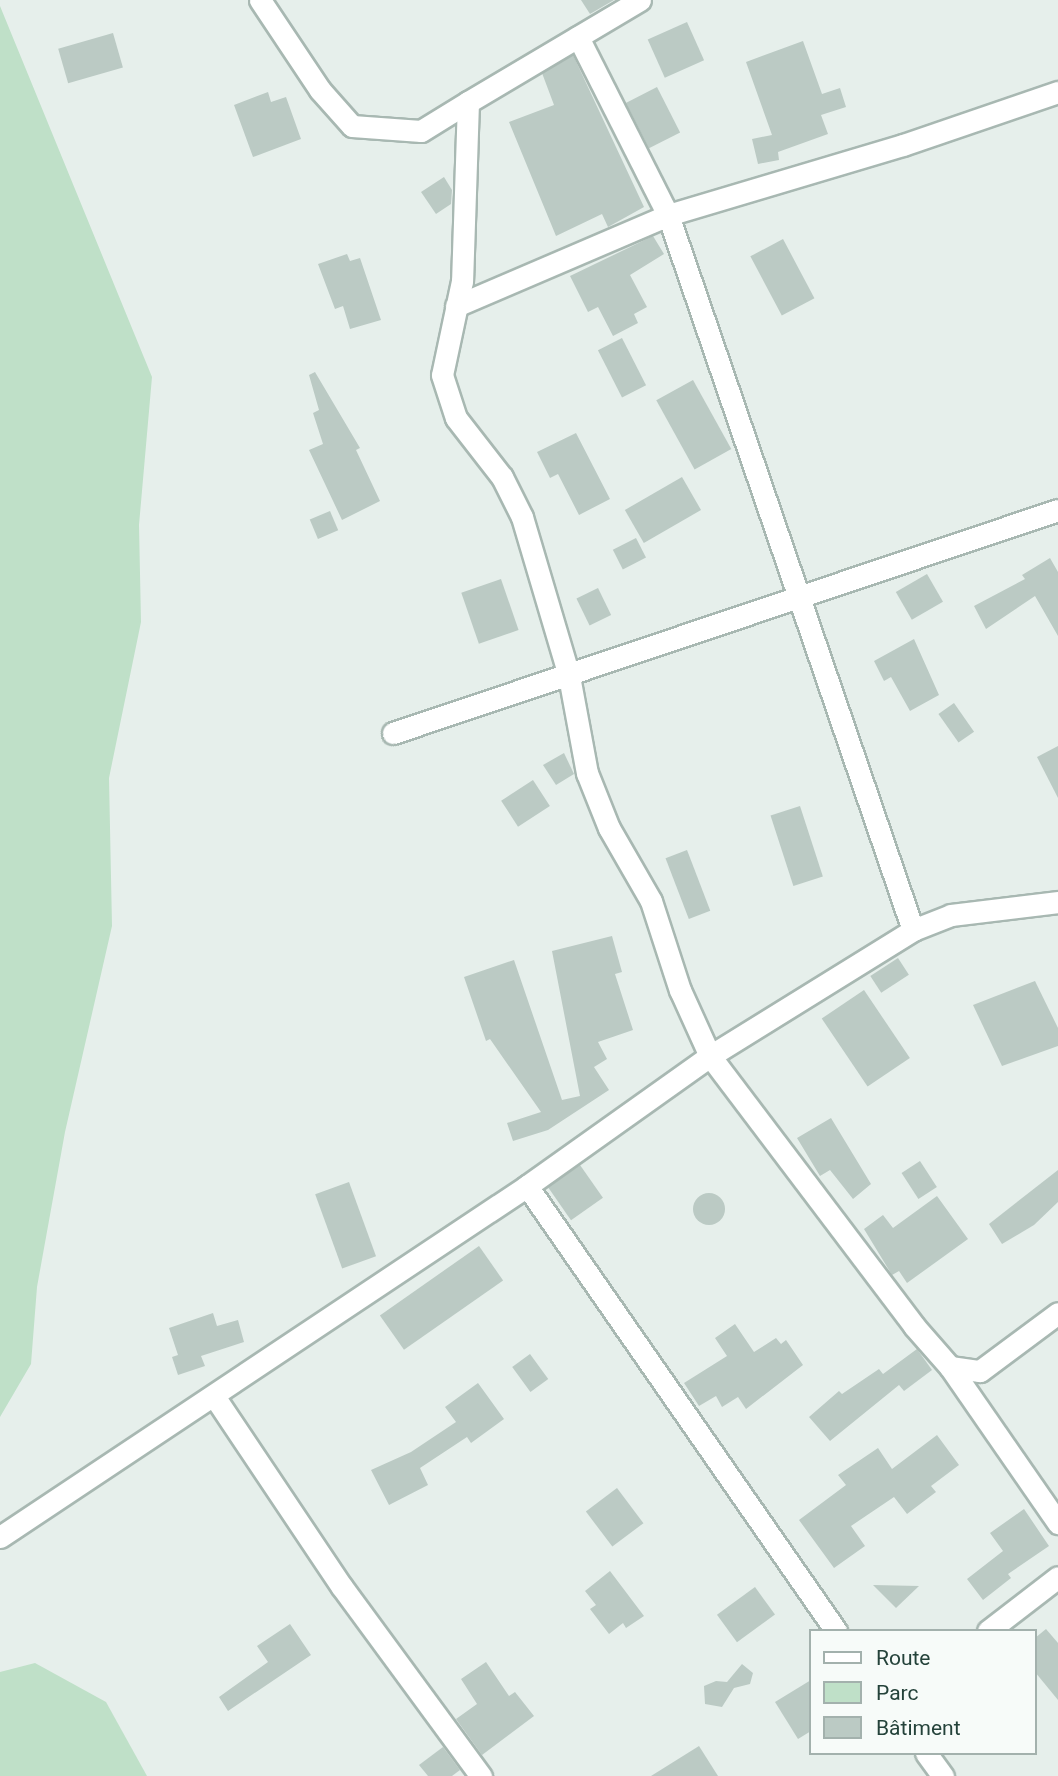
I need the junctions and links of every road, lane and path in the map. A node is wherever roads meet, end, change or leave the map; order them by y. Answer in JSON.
{"nodes":[{"id":1,"x":260,"y":0,"type":"edge"},
{"id":2,"x":640,"y":0,"type":"edge"},
{"id":3,"x":578,"y":37,"type":"junction"},
{"id":4,"x":1058,"y":92,"type":"edge"},
{"id":5,"x":468,"y":102,"type":"junction"},
{"id":6,"x":667,"y":215,"type":"junction"},
{"id":7,"x":456,"y":306,"type":"junction"},
{"id":8,"x":1058,"y":510,"type":"edge"},
{"id":9,"x":795,"y":597,"type":"junction"},
{"id":10,"x":569,"y":676,"type":"junction"},
{"id":11,"x":393,"y":733,"type":"dead end"},
{"id":12,"x":1058,"y":902,"type":"edge"},
{"id":13,"x":913,"y":930,"type":"junction"},
{"id":14,"x":710,"y":1056,"type":"junction"},
{"id":15,"x":527,"y":1186,"type":"junction"},
{"id":16,"x":1058,"y":1312,"type":"edge"},
{"id":17,"x":950,"y":1367,"type":"junction"},
{"id":18,"x":214,"y":1396,"type":"junction"},
{"id":19,"x":1058,"y":1523,"type":"edge"},
{"id":20,"x":0,"y":1537,"type":"edge"},
{"id":21,"x":1058,"y":1577,"type":"edge"},
{"id":22,"x":835,"y":1629,"type":"edge"},
{"id":23,"x":991,"y":1629,"type":"edge"},
{"id":24,"x":927,"y":1755,"type":"edge"},
{"id":25,"x":481,"y":1776,"type":"edge"},
{"id":26,"x":943,"y":1776,"type":"edge"}],
"edges":[{"from":1,"to":5,"type":"street"},
{"from":2,"to":3,"type":"street"},
{"from":3,"to":5,"type":"street"},
{"from":3,"to":6,"type":"street"},
{"from":4,"to":6,"type":"street"},
{"from":5,"to":7,"type":"street"},
{"from":6,"to":7,"type":"street"},
{"from":6,"to":9,"type":"street"},
{"from":7,"to":10,"type":"street"},
{"from":8,"to":9,"type":"street"},
{"from":9,"to":10,"type":"street"},
{"from":9,"to":13,"type":"street"},
{"from":10,"to":11,"type":"street"},
{"from":10,"to":14,"type":"street"},
{"from":12,"to":13,"type":"street"},
{"from":13,"to":14,"type":"street"},
{"from":14,"to":15,"type":"street"},
{"from":14,"to":17,"type":"street"},
{"from":15,"to":18,"type":"street"},
{"from":15,"to":22,"type":"street"},
{"from":16,"to":17,"type":"street"},
{"from":17,"to":19,"type":"street"},
{"from":18,"to":20,"type":"street"},
{"from":18,"to":25,"type":"street"},
{"from":21,"to":23,"type":"street"},
{"from":24,"to":26,"type":"street"}]}
